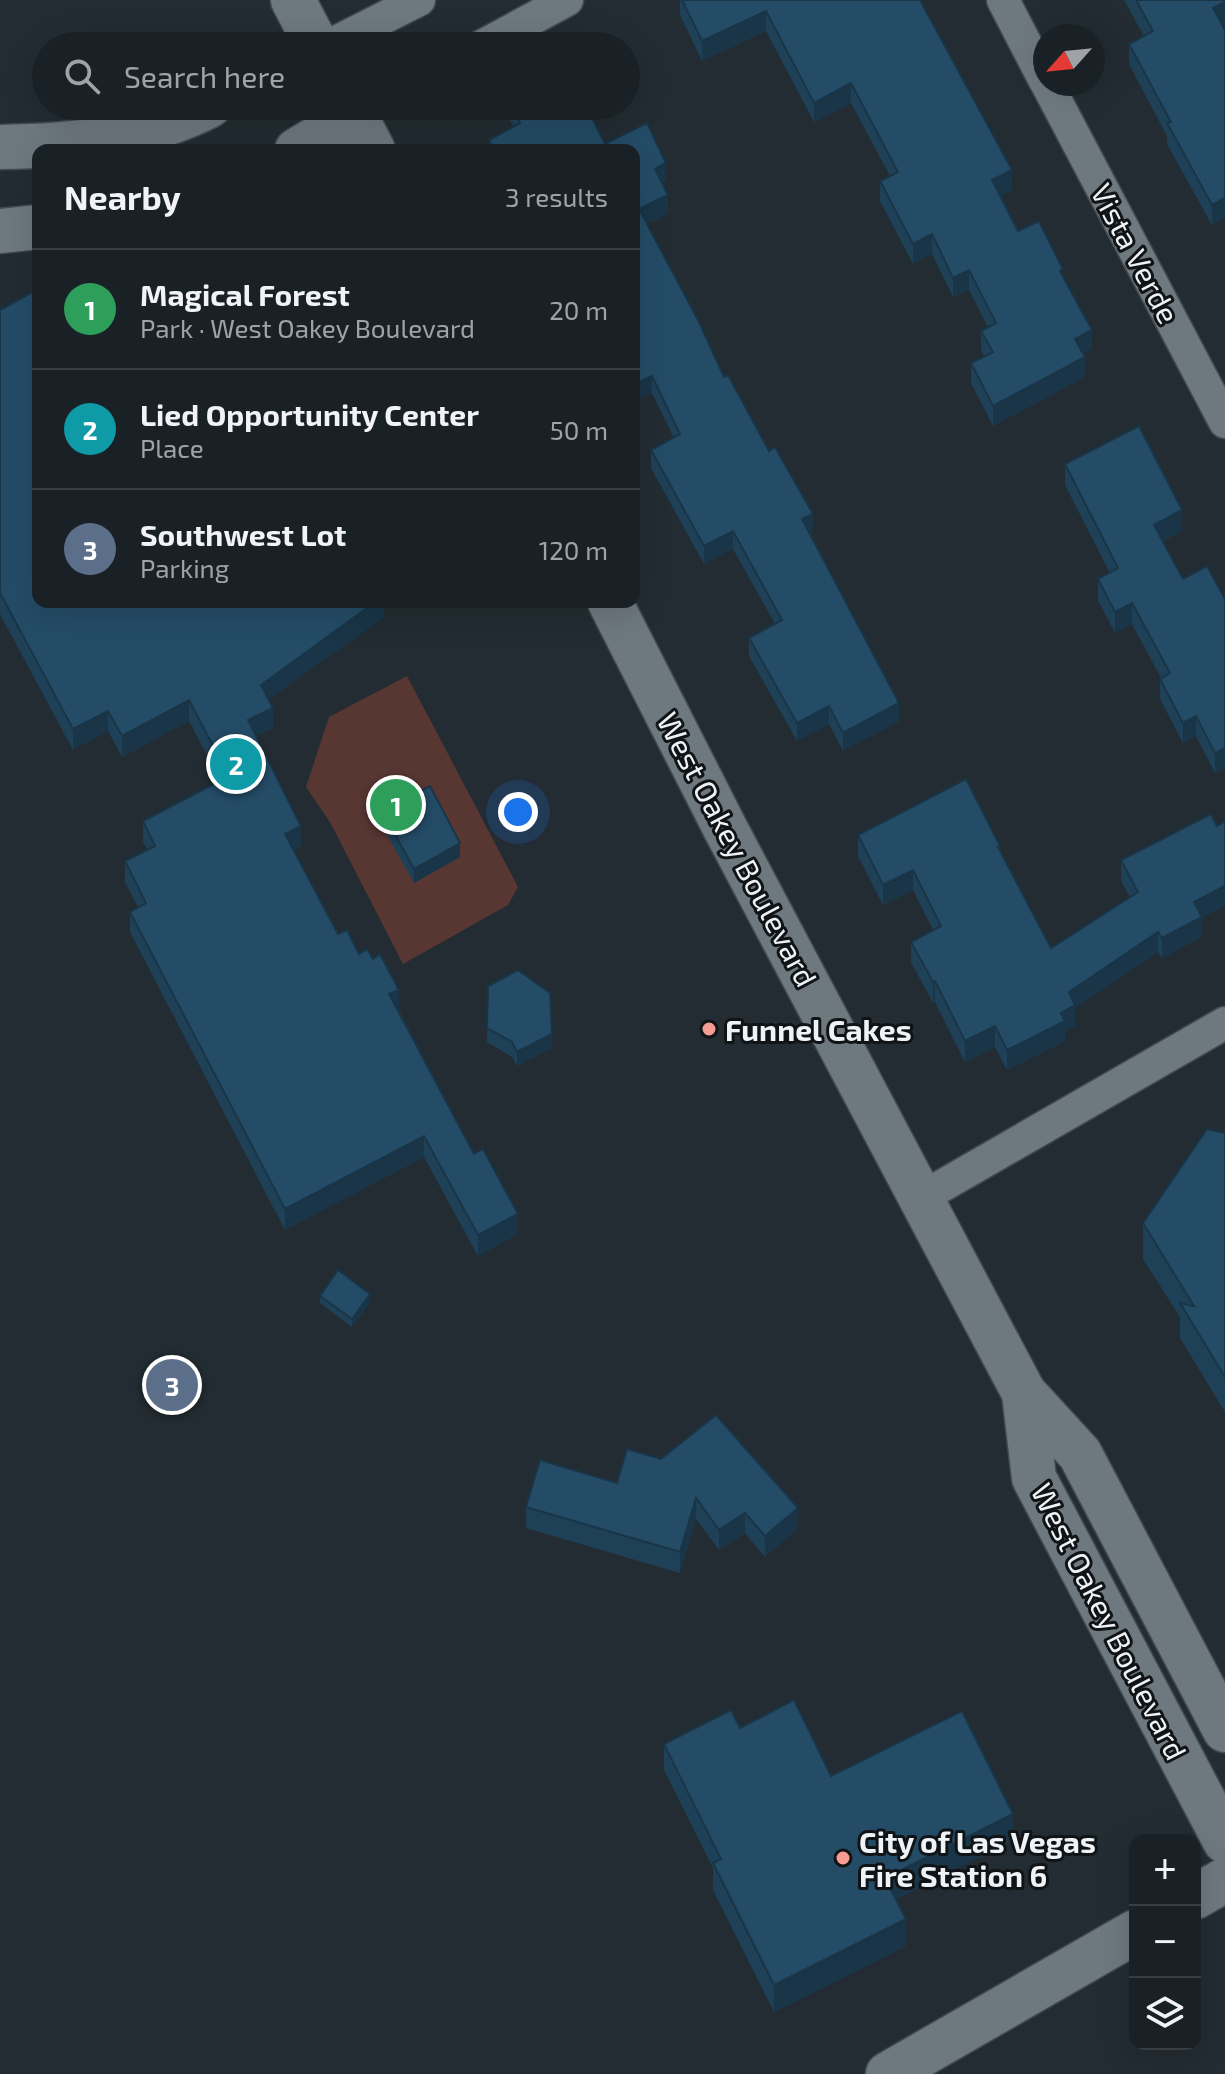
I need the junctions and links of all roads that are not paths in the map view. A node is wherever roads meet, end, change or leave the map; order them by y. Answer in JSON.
{"nodes":[{"id":1,"x":293,"y":0,"type":"edge"},
{"id":2,"x":419,"y":0,"type":"edge"},
{"id":3,"x":567,"y":0,"type":"edge"},
{"id":4,"x":1003,"y":0,"type":"edge"},
{"id":5,"x":310,"y":32,"type":"edge"},
{"id":6,"x":356,"y":32,"type":"edge"},
{"id":7,"x":508,"y":32,"type":"edge"},
{"id":8,"x":1033,"y":57,"type":"edge"},
{"id":9,"x":1053,"y":96,"type":"edge"},
{"id":10,"x":177,"y":120,"type":"edge"},
{"id":11,"x":360,"y":120,"type":"edge"},
{"id":12,"x":73,"y":144,"type":"edge"},
{"id":13,"x":310,"y":144,"type":"edge"},
{"id":14,"x":32,"y":146,"type":"edge"},
{"id":15,"x":0,"y":147,"type":"edge"},
{"id":16,"x":32,"y":228,"type":"edge"},
{"id":17,"x":0,"y":231,"type":"edge"},
{"id":18,"x":1225,"y":422,"type":"edge"},
{"id":19,"x":613,"y":608,"type":"edge"},
{"id":20,"x":1225,"y":1023,"type":"edge"},
{"id":21,"x":921,"y":1198,"type":"junction"},
{"id":22,"x":1024,"y":1393,"type":"junction"},
{"id":23,"x":1139,"y":1565,"type":"junction"},
{"id":24,"x":1093,"y":1589,"type":"junction"},
{"id":25,"x":1225,"y":1730,"type":"edge"},
{"id":26,"x":1225,"y":1841,"type":"edge"},
{"id":27,"x":1225,"y":1880,"type":"edge"},
{"id":28,"x":1201,"y":1894,"type":"edge"},
{"id":29,"x":1129,"y":1935,"type":"edge"},
{"id":30,"x":888,"y":2074,"type":"edge"}],
"edges":[{"from":1,"to":5,"type":"main road"},
{"from":2,"to":6,"type":"street"},
{"from":3,"to":7,"type":"street"},
{"from":4,"to":8,"type":"street","name":"Vista Verde"},
{"from":9,"to":18,"type":"street","name":"Vista Verde"},
{"from":10,"to":12,"type":"main road"},
{"from":11,"to":13,"type":"main road"},
{"from":14,"to":15,"type":"main road"},
{"from":16,"to":17,"type":"main road"},
{"from":19,"to":21,"type":"main road","name":"West Oakey Boulevard"},
{"from":20,"to":21,"type":"street"},
{"from":21,"to":22,"type":"main road","name":"West Oakey Boulevard"},
{"from":22,"to":23,"type":"main road","name":"West Oakey Boulevard"},
{"from":22,"to":24,"type":"main road","name":"West Oakey Boulevard"},
{"from":23,"to":24,"type":"main road"},
{"from":23,"to":25,"type":"main road","name":"West Oakey Boulevard"},
{"from":24,"to":26,"type":"main road","name":"West Oakey Boulevard"},
{"from":27,"to":28,"type":"main road"},
{"from":29,"to":30,"type":"main road"}]}
